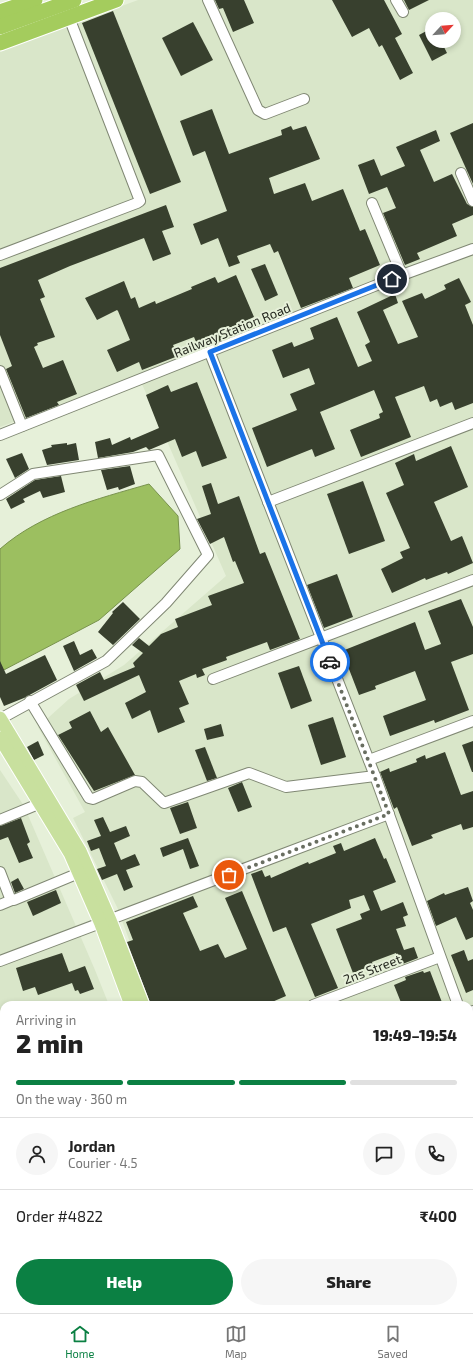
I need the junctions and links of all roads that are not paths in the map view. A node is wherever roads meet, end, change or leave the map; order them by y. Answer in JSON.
{"nodes":[{"id":1,"x":5,"y":0,"type":"edge"},
{"id":2,"x":35,"y":0,"type":"edge"},
{"id":3,"x":74,"y":0,"type":"edge"},
{"id":4,"x":116,"y":0,"type":"edge"},
{"id":5,"x":125,"y":0,"type":"edge"},
{"id":6,"x":208,"y":0,"type":"edge"},
{"id":7,"x":396,"y":0,"type":"edge"},
{"id":8,"x":0,"y":2,"type":"edge"},
{"id":9,"x":0,"y":12,"type":"edge"},
{"id":10,"x":403,"y":12,"type":"dead end"},
{"id":11,"x":70,"y":20,"type":"junction"},
{"id":12,"x":0,"y":27,"type":"edge"},
{"id":13,"x":0,"y":44,"type":"edge"},
{"id":14,"x":304,"y":99,"type":"dead end"},
{"id":15,"x":461,"y":172,"type":"dead end"},
{"id":16,"x":473,"y":201,"type":"edge"},
{"id":17,"x":372,"y":203,"type":"dead end"},
{"id":18,"x":473,"y":249,"type":"edge"},
{"id":19,"x":0,"y":255,"type":"edge"},
{"id":20,"x":402,"y":275,"type":"junction"},
{"id":21,"x":210,"y":352,"type":"junction"},
{"id":22,"x":0,"y":371,"type":"edge"},
{"id":23,"x":473,"y":423,"type":"edge"},
{"id":24,"x":22,"y":426,"type":"junction"},
{"id":25,"x":0,"y":435,"type":"edge"},
{"id":26,"x":0,"y":495,"type":"edge"},
{"id":27,"x":268,"y":502,"type":"junction"},
{"id":28,"x":473,"y":580,"type":"edge"},
{"id":29,"x":320,"y":637,"type":"junction"},
{"id":30,"x":213,"y":678,"type":"dead end"},
{"id":31,"x":30,"y":701,"type":"junction"},
{"id":32,"x":0,"y":718,"type":"edge"},
{"id":33,"x":473,"y":721,"type":"edge"},
{"id":34,"x":0,"y":738,"type":"edge"},
{"id":35,"x":369,"y":760,"type":"junction"},
{"id":36,"x":375,"y":776,"type":"junction"},
{"id":37,"x":41,"y":803,"type":"junction"},
{"id":38,"x":389,"y":814,"type":"junction"},
{"id":39,"x":0,"y":820,"type":"edge"},
{"id":40,"x":0,"y":872,"type":"edge"},
{"id":41,"x":79,"y":873,"type":"junction"},
{"id":42,"x":12,"y":900,"type":"junction"},
{"id":43,"x":0,"y":905,"type":"edge"},
{"id":44,"x":106,"y":922,"type":"junction"},
{"id":45,"x":440,"y":957,"type":"junction"},
{"id":46,"x":0,"y":961,"type":"edge"},
{"id":47,"x":130,"y":1001,"type":"edge"},
{"id":48,"x":141,"y":1001,"type":"edge"},
{"id":49,"x":323,"y":1001,"type":"edge"},
{"id":50,"x":456,"y":1001,"type":"edge"}],
"edges":[{"from":1,"to":8,"type":"highway"},
{"from":2,"to":9,"type":"highway"},
{"from":3,"to":12,"type":"highway"},
{"from":4,"to":13,"type":"highway"},
{"from":5,"to":11,"type":"main road"},
{"from":6,"to":14,"type":"street"},
{"from":7,"to":10,"type":"street"},
{"from":11,"to":13,"type":"main road"},
{"from":11,"to":19,"type":"street"},
{"from":15,"to":16,"type":"street"},
{"from":17,"to":20,"type":"street"},
{"from":18,"to":20,"type":"street","name":"Railway Station Road"},
{"from":20,"to":21,"type":"street","name":"Railway Station Road"},
{"from":21,"to":24,"type":"street","name":"Railway Station Road"},
{"from":21,"to":27,"type":"street"},
{"from":22,"to":24,"type":"street"},
{"from":23,"to":27,"type":"street"},
{"from":24,"to":25,"type":"street","name":"Railway Station Road"},
{"from":26,"to":31,"type":"street"},
{"from":27,"to":29,"type":"street"},
{"from":28,"to":29,"type":"street"},
{"from":29,"to":30,"type":"street"},
{"from":29,"to":35,"type":"street"},
{"from":31,"to":32,"type":"street"},
{"from":31,"to":36,"type":"street"},
{"from":32,"to":44,"type":"main road"},
{"from":33,"to":35,"type":"street"},
{"from":34,"to":37,"type":"main road"},
{"from":35,"to":36,"type":"street"},
{"from":36,"to":38,"type":"street"},
{"from":37,"to":39,"type":"street"},
{"from":37,"to":41,"type":"main road"},
{"from":38,"to":44,"type":"street"},
{"from":38,"to":45,"type":"street"},
{"from":40,"to":42,"type":"street"},
{"from":41,"to":42,"type":"street"},
{"from":41,"to":44,"type":"main road"},
{"from":42,"to":43,"type":"street"},
{"from":44,"to":46,"type":"street"},
{"from":44,"to":47,"type":"main road"},
{"from":44,"to":48,"type":"main road"},
{"from":45,"to":49,"type":"street","name":"2ns Street"},
{"from":45,"to":50,"type":"street"}]}
